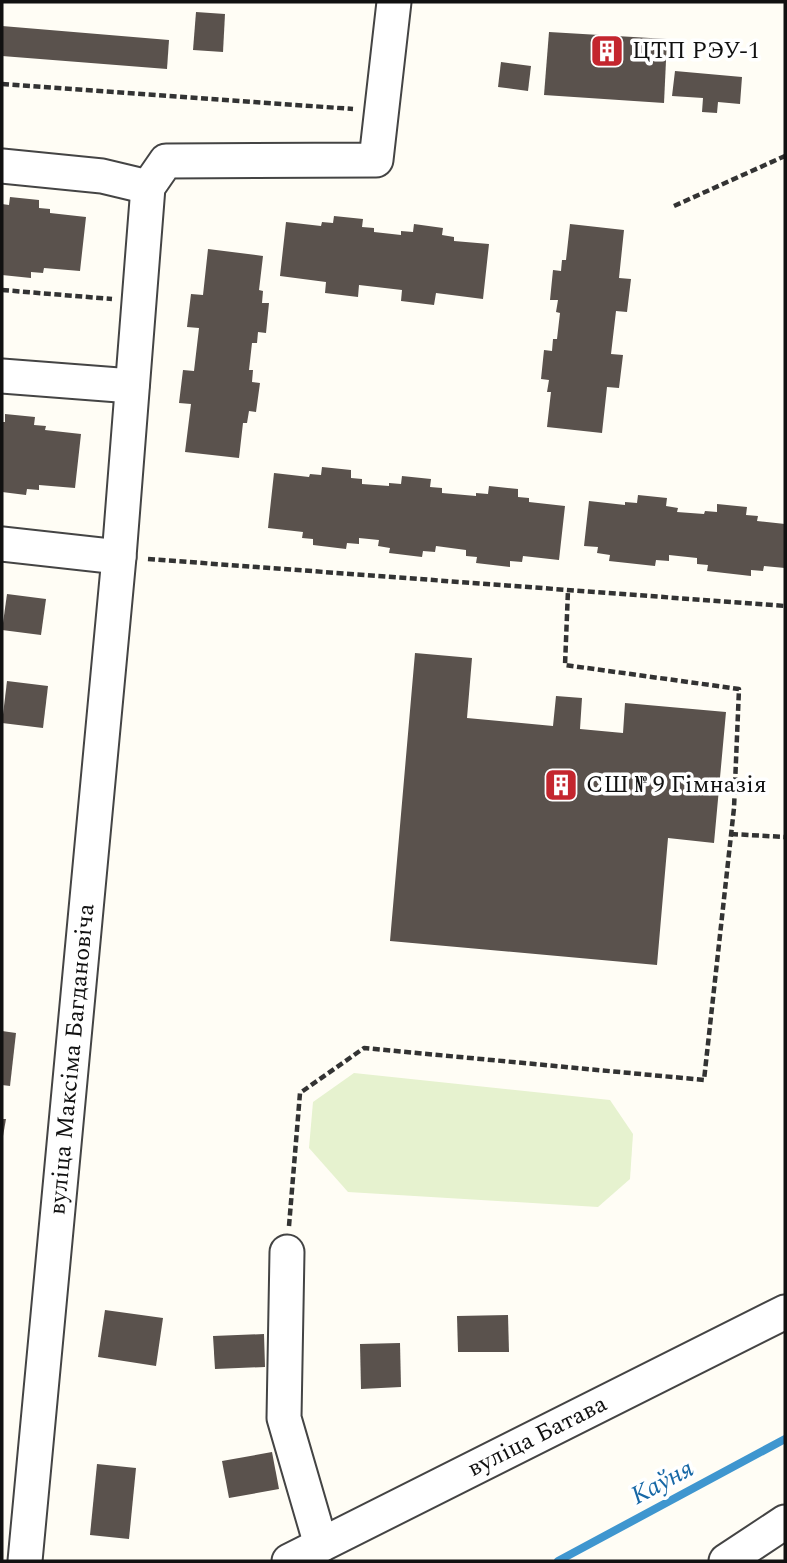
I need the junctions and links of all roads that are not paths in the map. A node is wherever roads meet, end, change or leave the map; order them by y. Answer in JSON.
{"nodes":[{"id":1,"x":394,"y":2,"type":"edge"},
{"id":2,"x":2,"y":166,"type":"edge"},
{"id":3,"x":148,"y":187,"type":"junction"},
{"id":4,"x":2,"y":376,"type":"edge"},
{"id":5,"x":132,"y":386,"type":"junction"},
{"id":6,"x":2,"y":544,"type":"edge"},
{"id":7,"x":119,"y":557,"type":"junction"},
{"id":8,"x":287,"y":1252,"type":"road end"},
{"id":9,"x":785,"y":1312,"type":"edge"},
{"id":10,"x":785,"y":1522,"type":"edge"},
{"id":11,"x":321,"y":1545,"type":"junction"},
{"id":12,"x":25,"y":1561,"type":"edge"},
{"id":13,"x":289,"y":1561,"type":"edge"},
{"id":14,"x":726,"y":1561,"type":"edge"}],
"edges":[{"from":1,"to":3,"type":"street"},
{"from":2,"to":3,"type":"street"},
{"from":3,"to":5,"type":"street","name":"вуліца Максіма Багдановіча"},
{"from":4,"to":5,"type":"street"},
{"from":5,"to":7,"type":"street","name":"вуліца Максіма Багдановіча"},
{"from":6,"to":7,"type":"street"},
{"from":7,"to":12,"type":"street","name":"вуліца Максіма Багдановіча"},
{"from":8,"to":11,"type":"street"},
{"from":9,"to":11,"type":"street","name":"вуліца Батава"},
{"from":10,"to":14,"type":"street"},
{"from":11,"to":13,"type":"street","name":"вуліца Батава"}]}
